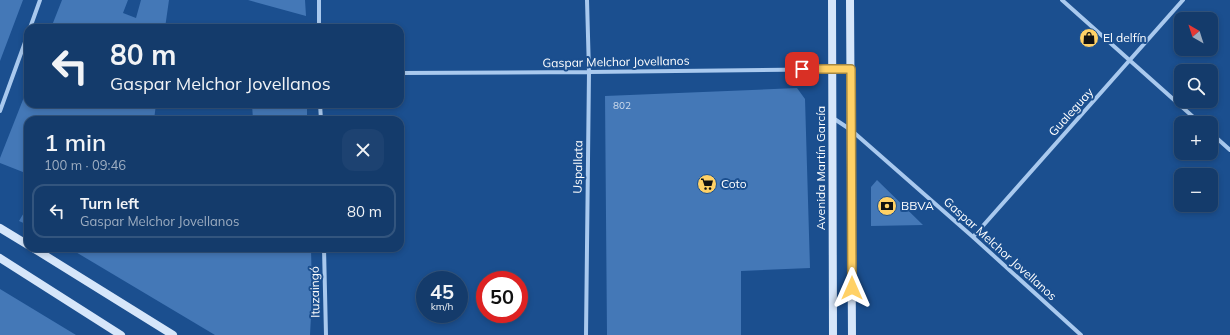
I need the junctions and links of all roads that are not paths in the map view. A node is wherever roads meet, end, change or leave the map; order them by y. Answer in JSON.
{"nodes":[{"id":1,"x":40,"y":0,"type":"edge"},
{"id":2,"x":319,"y":0,"type":"edge"},
{"id":3,"x":587,"y":0,"type":"edge"},
{"id":4,"x":832,"y":0,"type":"edge"},
{"id":5,"x":850,"y":0,"type":"edge"},
{"id":6,"x":1062,"y":0,"type":"edge"},
{"id":7,"x":1183,"y":0,"type":"edge"},
{"id":8,"x":31,"y":24,"type":"edge"},
{"id":9,"x":319,"y":24,"type":"edge"},
{"id":10,"x":24,"y":45,"type":"edge"},
{"id":11,"x":1130,"y":61,"type":"junction"},
{"id":12,"x":832,"y":68,"type":"junction"},
{"id":13,"x":851,"y":69,"type":"junction"},
{"id":14,"x":589,"y":72,"type":"junction"},
{"id":15,"x":404,"y":73,"type":"edge"},
{"id":16,"x":0,"y":111,"type":"edge"},
{"id":17,"x":1192,"y":116,"type":"edge"},
{"id":18,"x":832,"y":117,"type":"junction"},
{"id":19,"x":851,"y":130,"type":"junction"},
{"id":20,"x":1218,"y":139,"type":"edge"},
{"id":21,"x":1230,"y":150,"type":"edge"},
{"id":22,"x":0,"y":228,"type":"edge"},
{"id":23,"x":973,"y":237,"type":"junction"},
{"id":24,"x":24,"y":243,"type":"edge"},
{"id":25,"x":39,"y":252,"type":"edge"},
{"id":26,"x":324,"y":252,"type":"edge"},
{"id":27,"x":0,"y":258,"type":"edge"},
{"id":28,"x":121,"y":335,"type":"edge"},
{"id":29,"x":173,"y":335,"type":"edge"},
{"id":30,"x":326,"y":335,"type":"edge"},
{"id":31,"x":586,"y":335,"type":"edge"},
{"id":32,"x":833,"y":335,"type":"edge"},
{"id":33,"x":852,"y":335,"type":"edge"},
{"id":34,"x":1081,"y":335,"type":"edge"}],
"edges":[{"from":1,"to":8,"type":"street"},
{"from":2,"to":9,"type":"street"},
{"from":3,"to":14,"type":"street","name":"Uspallata"},
{"from":4,"to":12,"type":"main road","name":"Avenida Martín García"},
{"from":5,"to":13,"type":"main road"},
{"from":6,"to":11,"type":"street"},
{"from":7,"to":11,"type":"street","name":"Gualeguay"},
{"from":10,"to":16,"type":"street"},
{"from":11,"to":17,"type":"street"},
{"from":11,"to":23,"type":"street","name":"Gualeguay"},
{"from":12,"to":13,"type":"street","name":"Gaspar Melchor Jovellanos"},
{"from":12,"to":14,"type":"street","name":"Gaspar Melchor Jovellanos"},
{"from":12,"to":18,"type":"main road","name":"Avenida Martín García"},
{"from":13,"to":19,"type":"main road"},
{"from":14,"to":15,"type":"street","name":"Gaspar Melchor Jovellanos"},
{"from":14,"to":31,"type":"street","name":"Uspallata"},
{"from":18,"to":19,"type":"street","name":"Gaspar Melchor Jovellanos"},
{"from":18,"to":32,"type":"main road","name":"Avenida Martín García"},
{"from":19,"to":23,"type":"street","name":"Gaspar Melchor Jovellanos"},
{"from":19,"to":33,"type":"main road"},
{"from":20,"to":21,"type":"street"},
{"from":22,"to":24,"type":"main road"},
{"from":23,"to":34,"type":"street","name":"Gaspar Melchor Jovellanos"},
{"from":25,"to":29,"type":"main road"},
{"from":26,"to":30,"type":"street","name":"Ituzaingó"},
{"from":27,"to":28,"type":"main road"}]}
